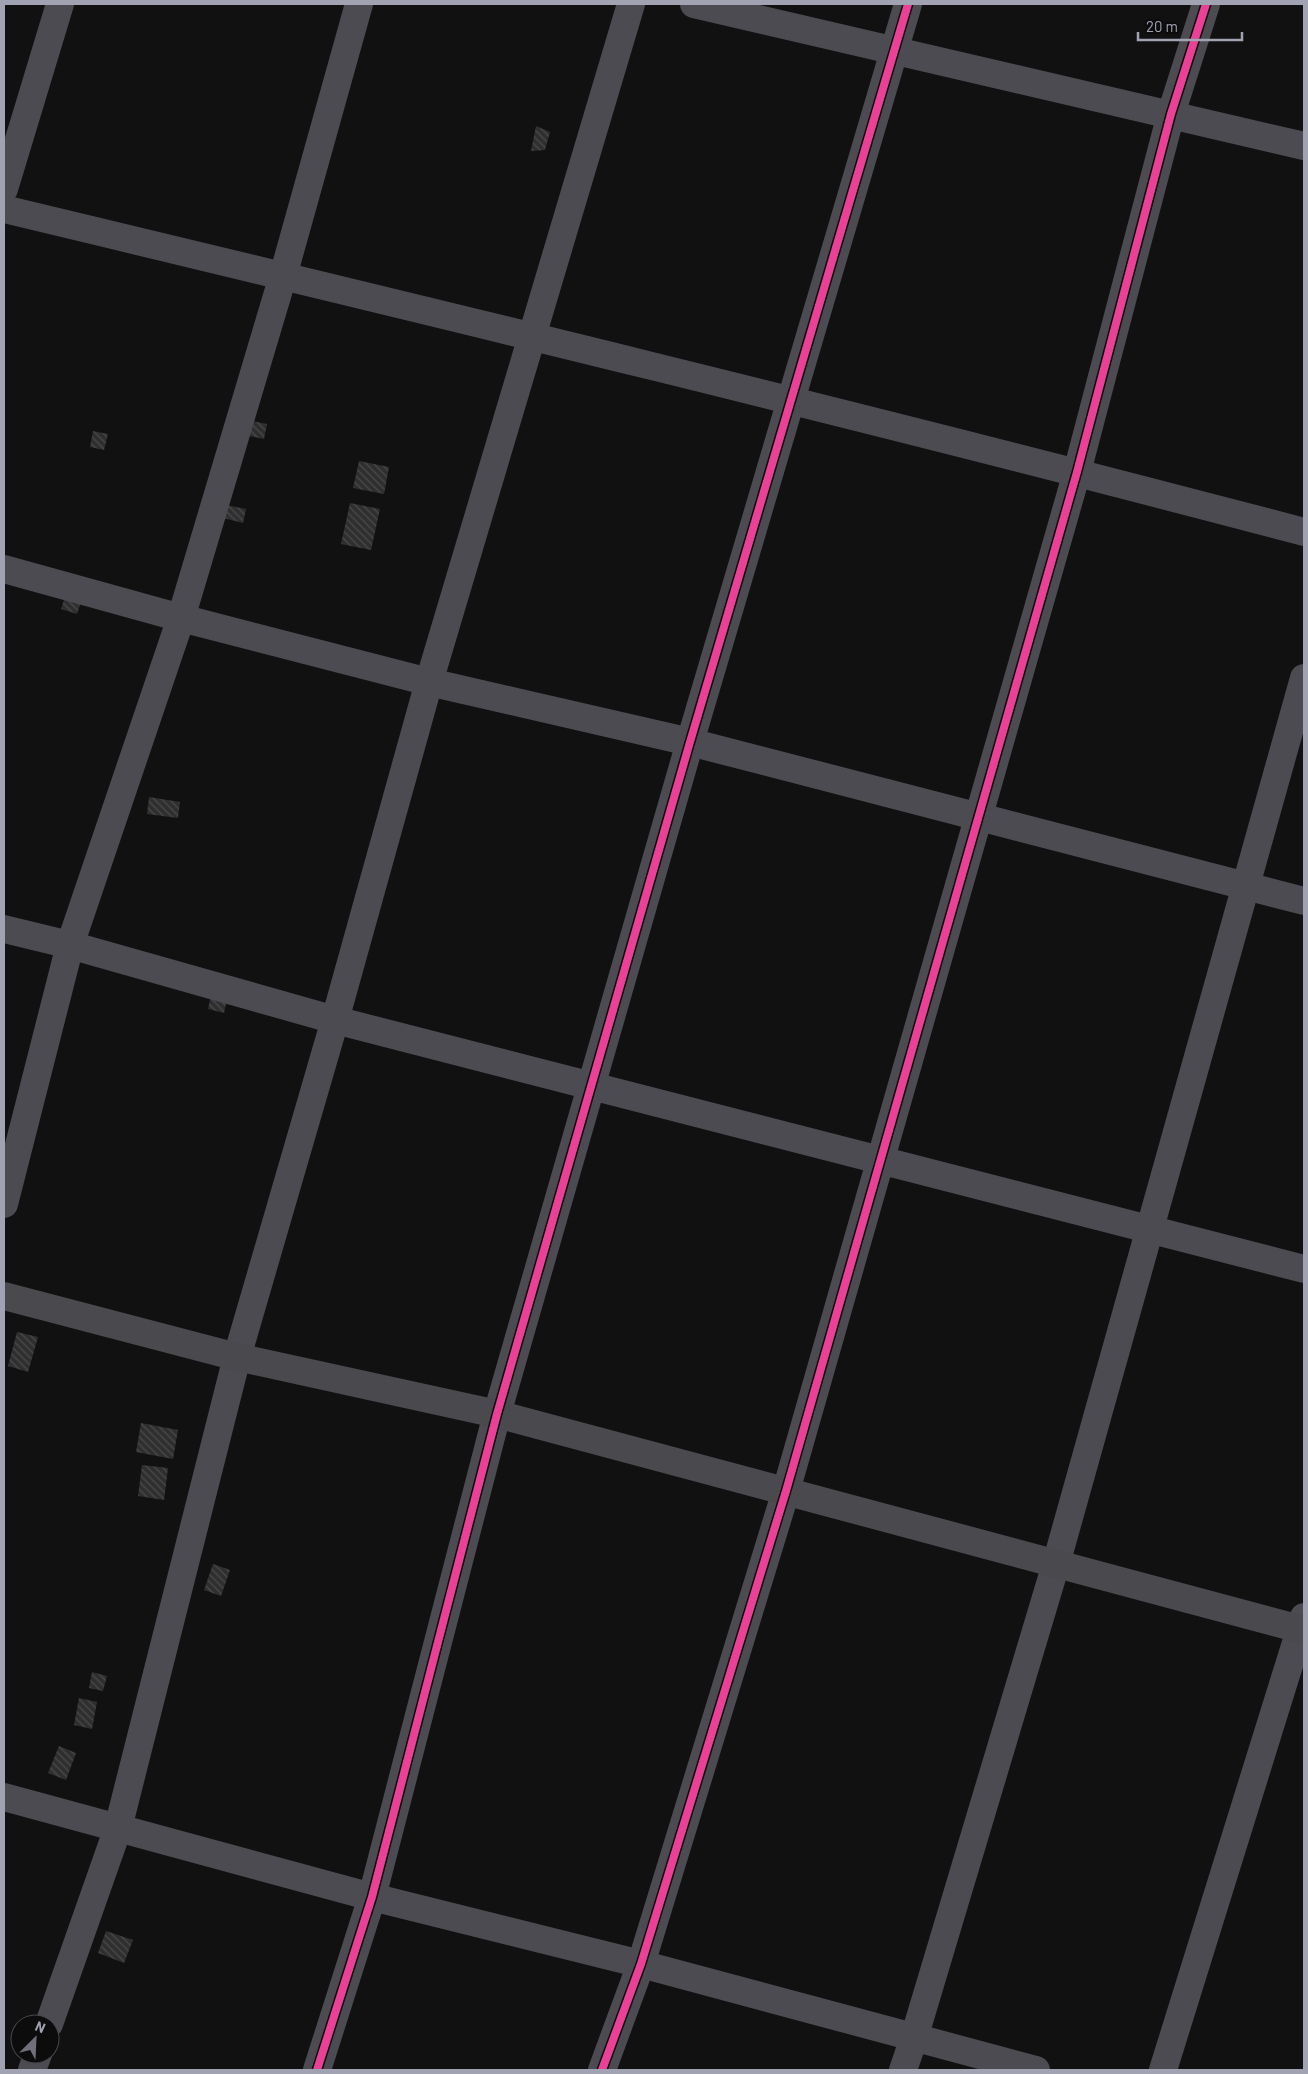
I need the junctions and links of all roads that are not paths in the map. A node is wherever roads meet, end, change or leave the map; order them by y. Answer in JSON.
{"nodes":[{"id":1,"x":60,"y":4,"type":"edge"},
{"id":2,"x":359,"y":4,"type":"edge"},
{"id":3,"x":631,"y":4,"type":"edge"},
{"id":4,"x":694,"y":4,"type":"edge"},
{"id":5,"x":908,"y":4,"type":"edge"},
{"id":6,"x":1206,"y":4,"type":"edge"},
{"id":7,"x":894,"y":51,"type":"junction"},
{"id":8,"x":1171,"y":114,"type":"junction"},
{"id":9,"x":1304,"y":146,"type":"edge"},
{"id":10,"x":4,"y":189,"type":"edge"},
{"id":11,"x":4,"y":209,"type":"edge"},
{"id":12,"x":283,"y":276,"type":"junction"},
{"id":13,"x":532,"y":336,"type":"junction"},
{"id":14,"x":790,"y":399,"type":"junction"},
{"id":15,"x":1077,"y":472,"type":"junction"},
{"id":16,"x":1304,"y":532,"type":"edge"},
{"id":17,"x":4,"y":569,"type":"edge"},
{"id":18,"x":181,"y":618,"type":"junction"},
{"id":19,"x":1304,"y":678,"type":"edge"},
{"id":20,"x":429,"y":682,"type":"junction"},
{"id":21,"x":690,"y":742,"type":"junction"},
{"id":22,"x":978,"y":818,"type":"junction"},
{"id":23,"x":1246,"y":886,"type":"junction"},
{"id":24,"x":1304,"y":901,"type":"edge"},
{"id":25,"x":4,"y":930,"type":"edge"},
{"id":26,"x":70,"y":945,"type":"junction"},
{"id":27,"x":335,"y":1020,"type":"junction"},
{"id":28,"x":592,"y":1087,"type":"junction"},
{"id":29,"x":881,"y":1159,"type":"junction"},
{"id":30,"x":4,"y":1204,"type":"edge"},
{"id":31,"x":1150,"y":1229,"type":"junction"},
{"id":32,"x":1304,"y":1269,"type":"edge"},
{"id":33,"x":4,"y":1296,"type":"edge"},
{"id":34,"x":237,"y":1357,"type":"junction"},
{"id":35,"x":497,"y":1414,"type":"junction"},
{"id":36,"x":786,"y":1491,"type":"junction"},
{"id":37,"x":1056,"y":1564,"type":"junction"},
{"id":38,"x":1303,"y":1625,"type":"edge"},
{"id":39,"x":4,"y":1797,"type":"edge"},
{"id":40,"x":118,"y":1828,"type":"junction"},
{"id":41,"x":372,"y":1897,"type":"junction"},
{"id":42,"x":641,"y":1964,"type":"junction"},
{"id":43,"x":53,"y":2014,"type":"edge"},
{"id":44,"x":914,"y":2038,"type":"junction"},
{"id":45,"x":317,"y":2070,"type":"edge"},
{"id":46,"x":602,"y":2070,"type":"edge"},
{"id":47,"x":903,"y":2070,"type":"edge"},
{"id":48,"x":1036,"y":2070,"type":"edge"},
{"id":49,"x":1163,"y":2070,"type":"edge"}],
"edges":[{"from":1,"to":10,"type":"street"},
{"from":2,"to":12,"type":"street"},
{"from":3,"to":13,"type":"street"},
{"from":4,"to":7,"type":"street"},
{"from":5,"to":7,"type":"street"},
{"from":6,"to":8,"type":"street"},
{"from":7,"to":8,"type":"street"},
{"from":7,"to":14,"type":"street"},
{"from":8,"to":9,"type":"street"},
{"from":8,"to":15,"type":"street"},
{"from":11,"to":12,"type":"street"},
{"from":12,"to":13,"type":"street"},
{"from":12,"to":18,"type":"street"},
{"from":13,"to":14,"type":"street"},
{"from":13,"to":20,"type":"street"},
{"from":14,"to":15,"type":"street"},
{"from":14,"to":21,"type":"street"},
{"from":15,"to":16,"type":"street"},
{"from":15,"to":22,"type":"street"},
{"from":17,"to":18,"type":"street"},
{"from":18,"to":20,"type":"street"},
{"from":18,"to":26,"type":"street"},
{"from":19,"to":23,"type":"street"},
{"from":20,"to":21,"type":"street"},
{"from":20,"to":27,"type":"street"},
{"from":21,"to":22,"type":"street"},
{"from":21,"to":28,"type":"street"},
{"from":22,"to":23,"type":"street"},
{"from":22,"to":29,"type":"street"},
{"from":23,"to":24,"type":"street"},
{"from":23,"to":31,"type":"street"},
{"from":25,"to":26,"type":"street"},
{"from":26,"to":27,"type":"street"},
{"from":26,"to":30,"type":"street"},
{"from":27,"to":28,"type":"street"},
{"from":27,"to":34,"type":"street"},
{"from":28,"to":29,"type":"street"},
{"from":28,"to":35,"type":"street"},
{"from":29,"to":31,"type":"street"},
{"from":29,"to":36,"type":"street"},
{"from":31,"to":32,"type":"street"},
{"from":31,"to":37,"type":"street"},
{"from":33,"to":34,"type":"street"},
{"from":34,"to":35,"type":"street"},
{"from":34,"to":40,"type":"street"},
{"from":35,"to":36,"type":"street"},
{"from":35,"to":41,"type":"street"},
{"from":36,"to":37,"type":"street"},
{"from":36,"to":42,"type":"street"},
{"from":37,"to":38,"type":"street"},
{"from":37,"to":44,"type":"street"},
{"from":38,"to":49,"type":"street"},
{"from":39,"to":40,"type":"street"},
{"from":40,"to":41,"type":"street"},
{"from":40,"to":43,"type":"street"},
{"from":41,"to":42,"type":"street"},
{"from":41,"to":45,"type":"street"},
{"from":42,"to":44,"type":"street"},
{"from":42,"to":46,"type":"street"},
{"from":44,"to":47,"type":"street"},
{"from":44,"to":48,"type":"street"}]}
